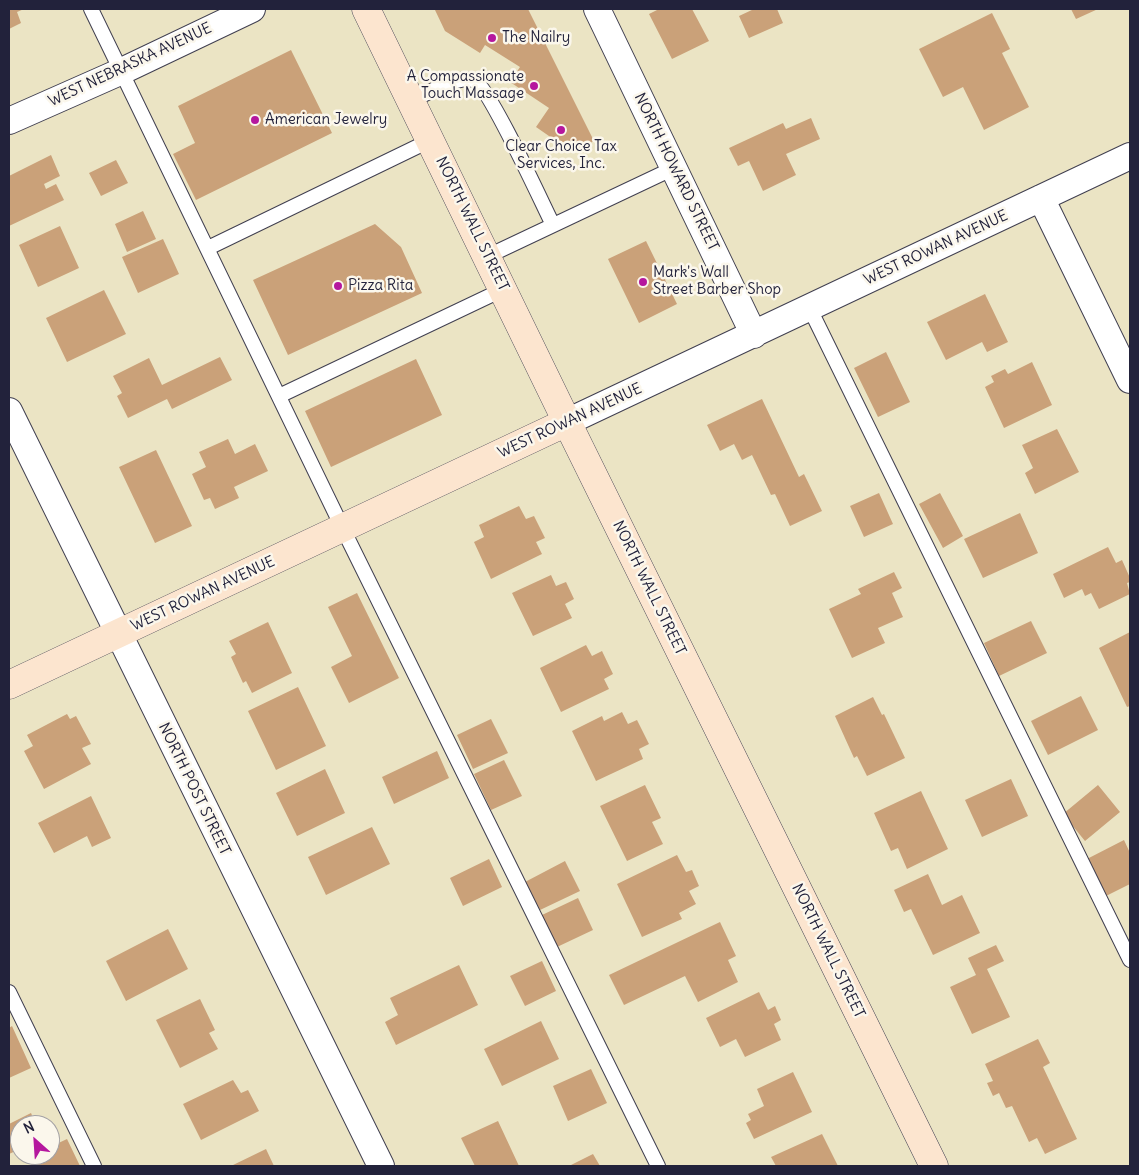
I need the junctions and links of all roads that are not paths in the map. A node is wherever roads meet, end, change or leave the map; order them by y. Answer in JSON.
{"nodes":[{"id":1,"x":91,"y":9,"type":"edge"},
{"id":2,"x":252,"y":9,"type":"edge"},
{"id":3,"x":366,"y":9,"type":"edge"},
{"id":4,"x":597,"y":9,"type":"edge"},
{"id":5,"x":122,"y":71,"type":"junction"},
{"id":6,"x":411,"y":100,"type":"junction"},
{"id":7,"x":9,"y":121,"type":"edge"},
{"id":8,"x":431,"y":140,"type":"junction"},
{"id":9,"x":1130,"y":156,"type":"edge"},
{"id":10,"x":674,"y":168,"type":"junction"},
{"id":11,"x":1041,"y":198,"type":"junction"},
{"id":12,"x":553,"y":225,"type":"junction"},
{"id":13,"x":208,"y":248,"type":"junction"},
{"id":14,"x":488,"y":256,"type":"junction"},
{"id":15,"x":504,"y":289,"type":"junction"},
{"id":16,"x":810,"y":309,"type":"junction"},
{"id":17,"x":754,"y":335,"type":"junction"},
{"id":18,"x":1130,"y":380,"type":"edge"},
{"id":19,"x":279,"y":396,"type":"junction"},
{"id":20,"x":9,"y":411,"type":"edge"},
{"id":21,"x":567,"y":422,"type":"junction"},
{"id":22,"x":343,"y":529,"type":"junction"},
{"id":23,"x":117,"y":634,"type":"junction"},
{"id":24,"x":9,"y":685,"type":"edge"},
{"id":25,"x":1130,"y":960,"type":"edge"},
{"id":26,"x":9,"y":992,"type":"edge"},
{"id":27,"x":94,"y":1166,"type":"edge"},
{"id":28,"x":381,"y":1166,"type":"edge"},
{"id":29,"x":658,"y":1166,"type":"edge"},
{"id":30,"x":934,"y":1166,"type":"edge"}],
"edges":[{"from":1,"to":5,"type":"lane"},
{"from":2,"to":5,"type":"street","name":"WEST NEBRASKA AVENUE"},
{"from":3,"to":6,"type":"street","name":"NORTH WALL STREET"},
{"from":4,"to":10,"type":"street","name":"NORTH HOWARD STREET"},
{"from":5,"to":7,"type":"street","name":"WEST NEBRASKA AVENUE"},
{"from":5,"to":13,"type":"lane"},
{"from":6,"to":8,"type":"street","name":"NORTH WALL STREET"},
{"from":6,"to":12,"type":"lane"},
{"from":8,"to":13,"type":"lane"},
{"from":8,"to":14,"type":"street","name":"NORTH WALL STREET"},
{"from":9,"to":11,"type":"street","name":"WEST ROWAN AVENUE"},
{"from":10,"to":12,"type":"lane"},
{"from":10,"to":17,"type":"street","name":"NORTH HOWARD STREET"},
{"from":11,"to":16,"type":"street","name":"WEST ROWAN AVENUE"},
{"from":11,"to":18,"type":"street"},
{"from":12,"to":14,"type":"lane"},
{"from":13,"to":19,"type":"lane"},
{"from":14,"to":15,"type":"street","name":"NORTH WALL STREET"},
{"from":15,"to":19,"type":"lane"},
{"from":15,"to":21,"type":"street","name":"NORTH WALL STREET"},
{"from":16,"to":17,"type":"street","name":"WEST ROWAN AVENUE"},
{"from":16,"to":25,"type":"lane"},
{"from":17,"to":21,"type":"street","name":"WEST ROWAN AVENUE"},
{"from":19,"to":22,"type":"lane"},
{"from":20,"to":23,"type":"street","name":"NORTH POST STREET"},
{"from":21,"to":22,"type":"street","name":"WEST ROWAN AVENUE"},
{"from":21,"to":30,"type":"street","name":"NORTH WALL STREET"},
{"from":22,"to":23,"type":"street","name":"WEST ROWAN AVENUE"},
{"from":22,"to":29,"type":"lane"},
{"from":23,"to":24,"type":"street","name":"WEST ROWAN AVENUE"},
{"from":23,"to":28,"type":"street","name":"NORTH POST STREET"},
{"from":26,"to":27,"type":"lane"}]}
